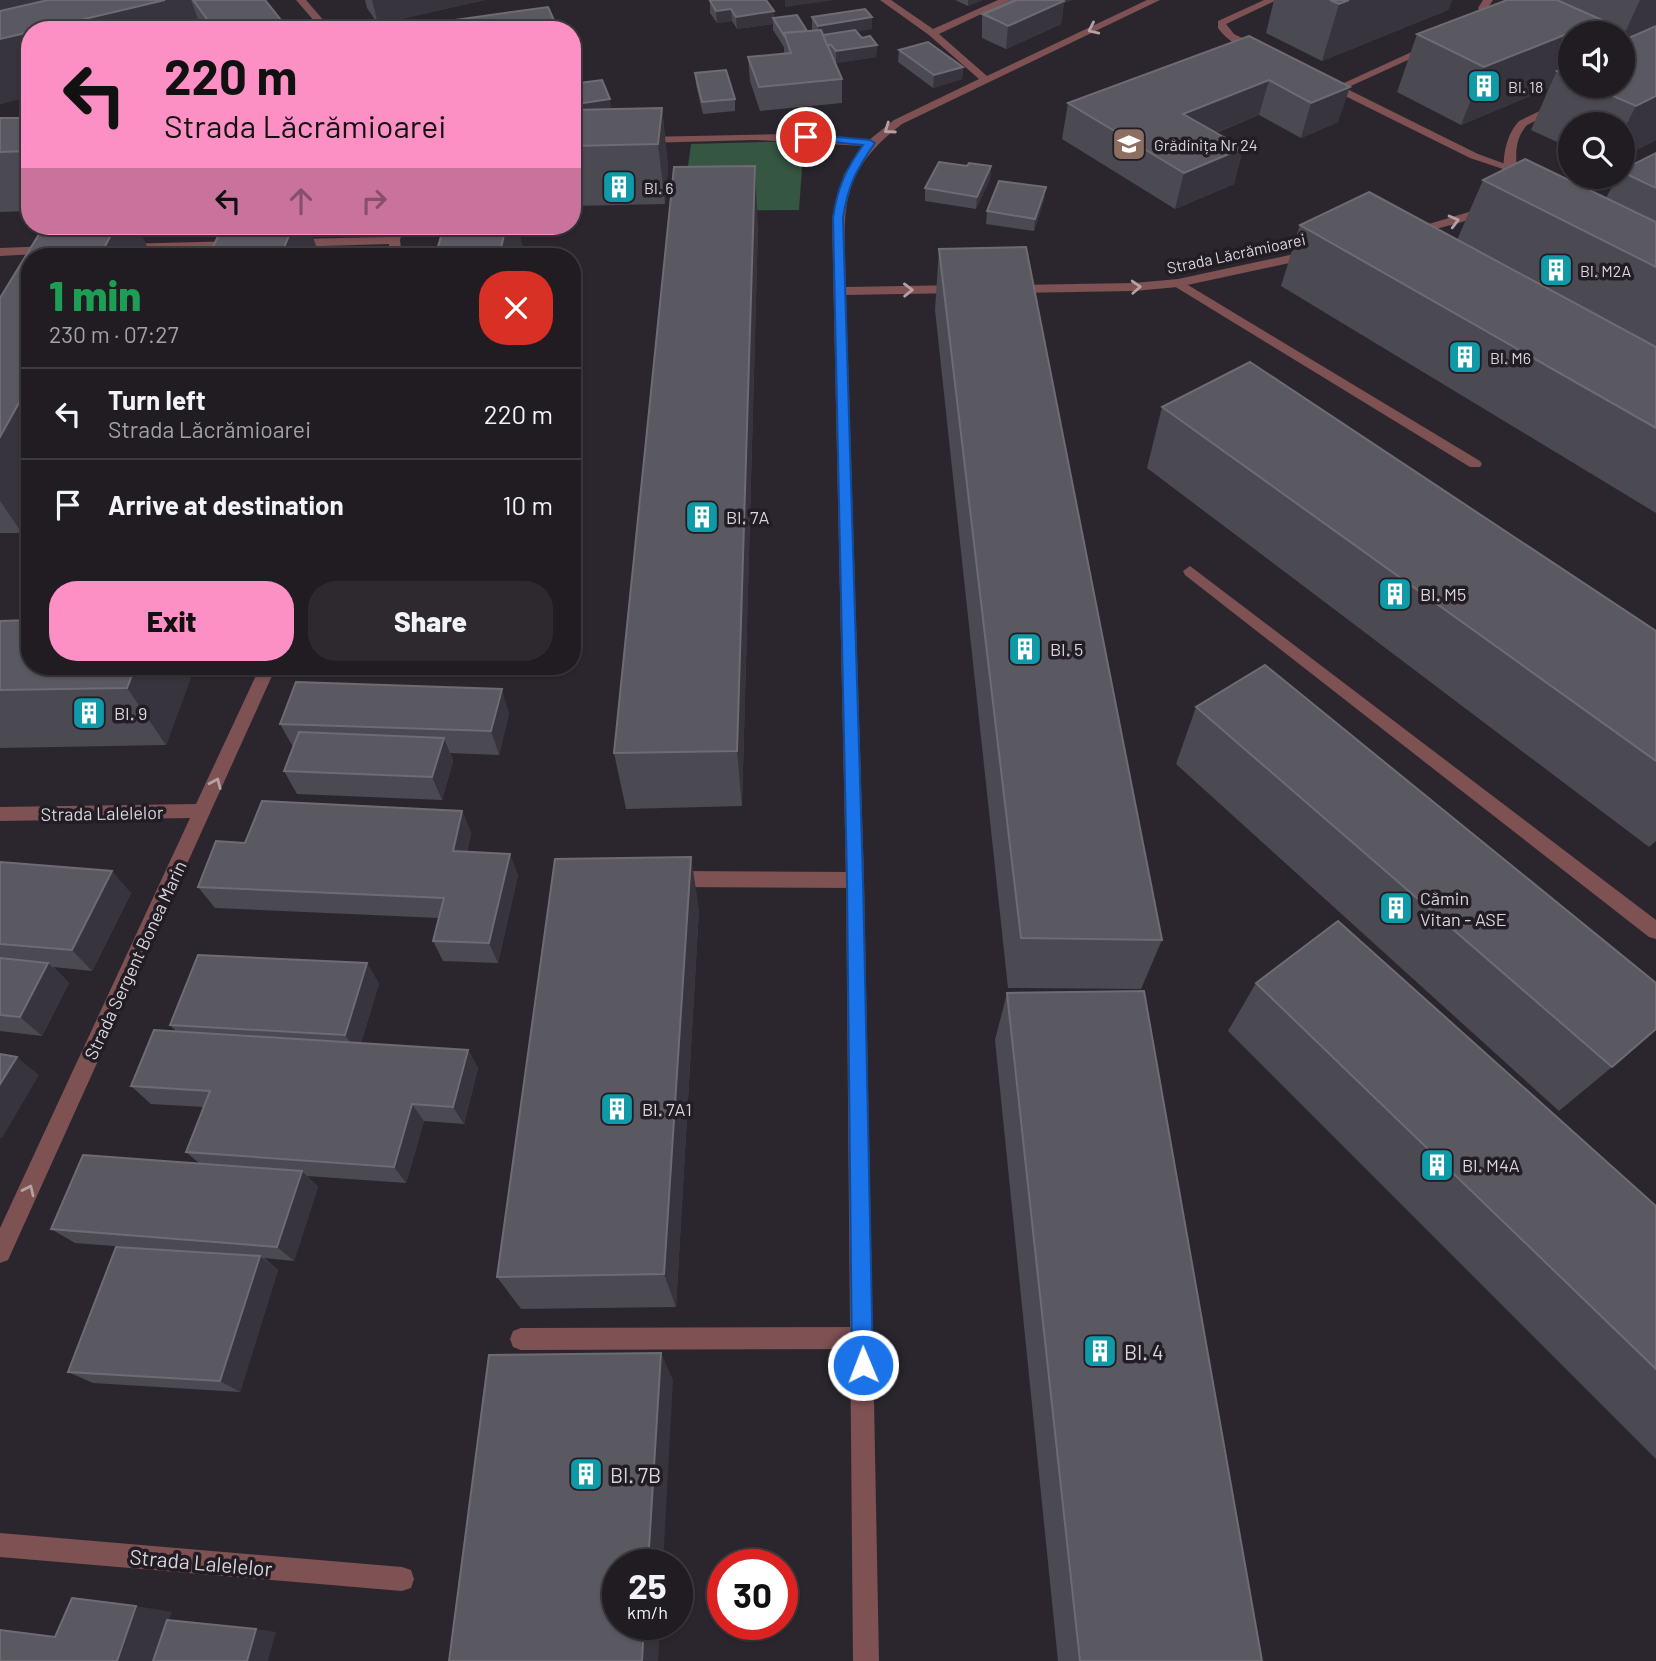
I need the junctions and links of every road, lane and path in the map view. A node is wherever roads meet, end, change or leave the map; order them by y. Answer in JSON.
{"nodes":[{"id":1,"x":301,"y":0,"type":"edge"},
{"id":2,"x":885,"y":0,"type":"edge"},
{"id":3,"x":1006,"y":0,"type":"edge"},
{"id":4,"x":1155,"y":0,"type":"edge"},
{"id":5,"x":1272,"y":0,"type":"edge"},
{"id":6,"x":1488,"y":0,"type":"edge"},
{"id":7,"x":1490,"y":20,"type":"junction"},
{"id":8,"x":1501,"y":20,"type":"edge"},
{"id":9,"x":319,"y":21,"type":"edge"},
{"id":10,"x":1465,"y":31,"type":"edge"},
{"id":11,"x":933,"y":33,"type":"junction"},
{"id":12,"x":1440,"y":42,"type":"edge"},
{"id":13,"x":1264,"y":53,"type":"edge"},
{"id":14,"x":1317,"y":78,"type":"edge"},
{"id":15,"x":985,"y":79,"type":"junction"},
{"id":16,"x":1338,"y":88,"type":"junction"},
{"id":17,"x":1575,"y":98,"type":"edge"},
{"id":18,"x":626,"y":141,"type":"edge"},
{"id":19,"x":870,"y":143,"type":"junction"},
{"id":20,"x":1511,"y":169,"type":"junction"},
{"id":21,"x":1537,"y":177,"type":"edge"},
{"id":22,"x":1401,"y":233,"type":"edge"},
{"id":23,"x":395,"y":235,"type":"edge"},
{"id":24,"x":394,"y":240,"type":"junction"},
{"id":25,"x":245,"y":244,"type":"edge"},
{"id":26,"x":272,"y":244,"type":"edge"},
{"id":27,"x":232,"y":245,"type":"junction"},
{"id":28,"x":107,"y":248,"type":"edge"},
{"id":29,"x":230,"y":248,"type":"edge"},
{"id":30,"x":395,"y":248,"type":"edge"},
{"id":31,"x":0,"y":251,"type":"edge"},
{"id":32,"x":21,"y":252,"type":"edge"},
{"id":33,"x":1320,"y":252,"type":"edge"},
{"id":34,"x":1178,"y":283,"type":"junction"},
{"id":35,"x":974,"y":289,"type":"edge"},
{"id":36,"x":1000,"y":289,"type":"edge"},
{"id":37,"x":840,"y":291,"type":"junction"},
{"id":38,"x":1475,"y":464,"type":"dead end"},
{"id":39,"x":1190,"y":571,"type":"dead end"},
{"id":40,"x":264,"y":675,"type":"edge"},
{"id":41,"x":204,"y":811,"type":"junction"},
{"id":42,"x":0,"y":814,"type":"edge"},
{"id":43,"x":660,"y":879,"type":"edge"},
{"id":44,"x":855,"y":880,"type":"junction"},
{"id":45,"x":1656,"y":932,"type":"edge"},
{"id":46,"x":0,"y":1252,"type":"edge"},
{"id":47,"x":862,"y":1338,"type":"junction"},
{"id":48,"x":521,"y":1339,"type":"edge"},
{"id":49,"x":0,"y":1545,"type":"edge"},
{"id":50,"x":402,"y":1579,"type":"dead end"},
{"id":51,"x":866,"y":1661,"type":"edge"}],
"edges":[{"from":1,"to":9,"type":"street"},
{"from":2,"to":11,"type":"street"},
{"from":3,"to":11,"type":"street"},
{"from":4,"to":15,"type":"street","one_way":true},
{"from":5,"to":13,"type":"street"},
{"from":6,"to":7,"type":"street"},
{"from":7,"to":8,"type":"street"},
{"from":7,"to":10,"type":"street"},
{"from":11,"to":15,"type":"street"},
{"from":12,"to":16,"type":"street"},
{"from":14,"to":16,"type":"street"},
{"from":15,"to":19,"type":"street","one_way":true},
{"from":16,"to":20,"type":"street"},
{"from":17,"to":20,"type":"street"},
{"from":18,"to":19,"type":"street"},
{"from":19,"to":37,"type":"street"},
{"from":20,"to":21,"type":"street"},
{"from":22,"to":20,"type":"street","one_way":true},
{"from":23,"to":24,"type":"street"},
{"from":24,"to":26,"type":"street"},
{"from":24,"to":30,"type":"street"},
{"from":25,"to":27,"type":"street"},
{"from":27,"to":28,"type":"street"},
{"from":27,"to":29,"type":"street"},
{"from":31,"to":32,"type":"street"},
{"from":33,"to":34,"type":"street","name":"Strada Lăcrămioarei"},
{"from":36,"to":34,"type":"street","name":"Strada Lăcrămioarei","one_way":true},
{"from":34,"to":38,"type":"street"},
{"from":37,"to":35,"type":"street","one_way":true},
{"from":37,"to":44,"type":"street"},
{"from":39,"to":45,"type":"street"},
{"from":41,"to":40,"type":"street","name":"Strada Sergent Bonea Marin","one_way":true},
{"from":41,"to":42,"type":"street","name":"Strada Lalelelor"},
{"from":46,"to":41,"type":"street","name":"Strada Sergent Bonea Marin","one_way":true},
{"from":43,"to":44,"type":"street"},
{"from":44,"to":47,"type":"street"},
{"from":47,"to":48,"type":"street"},
{"from":47,"to":51,"type":"street"},
{"from":49,"to":50,"type":"street","name":"Strada Lalelelor"}]}
